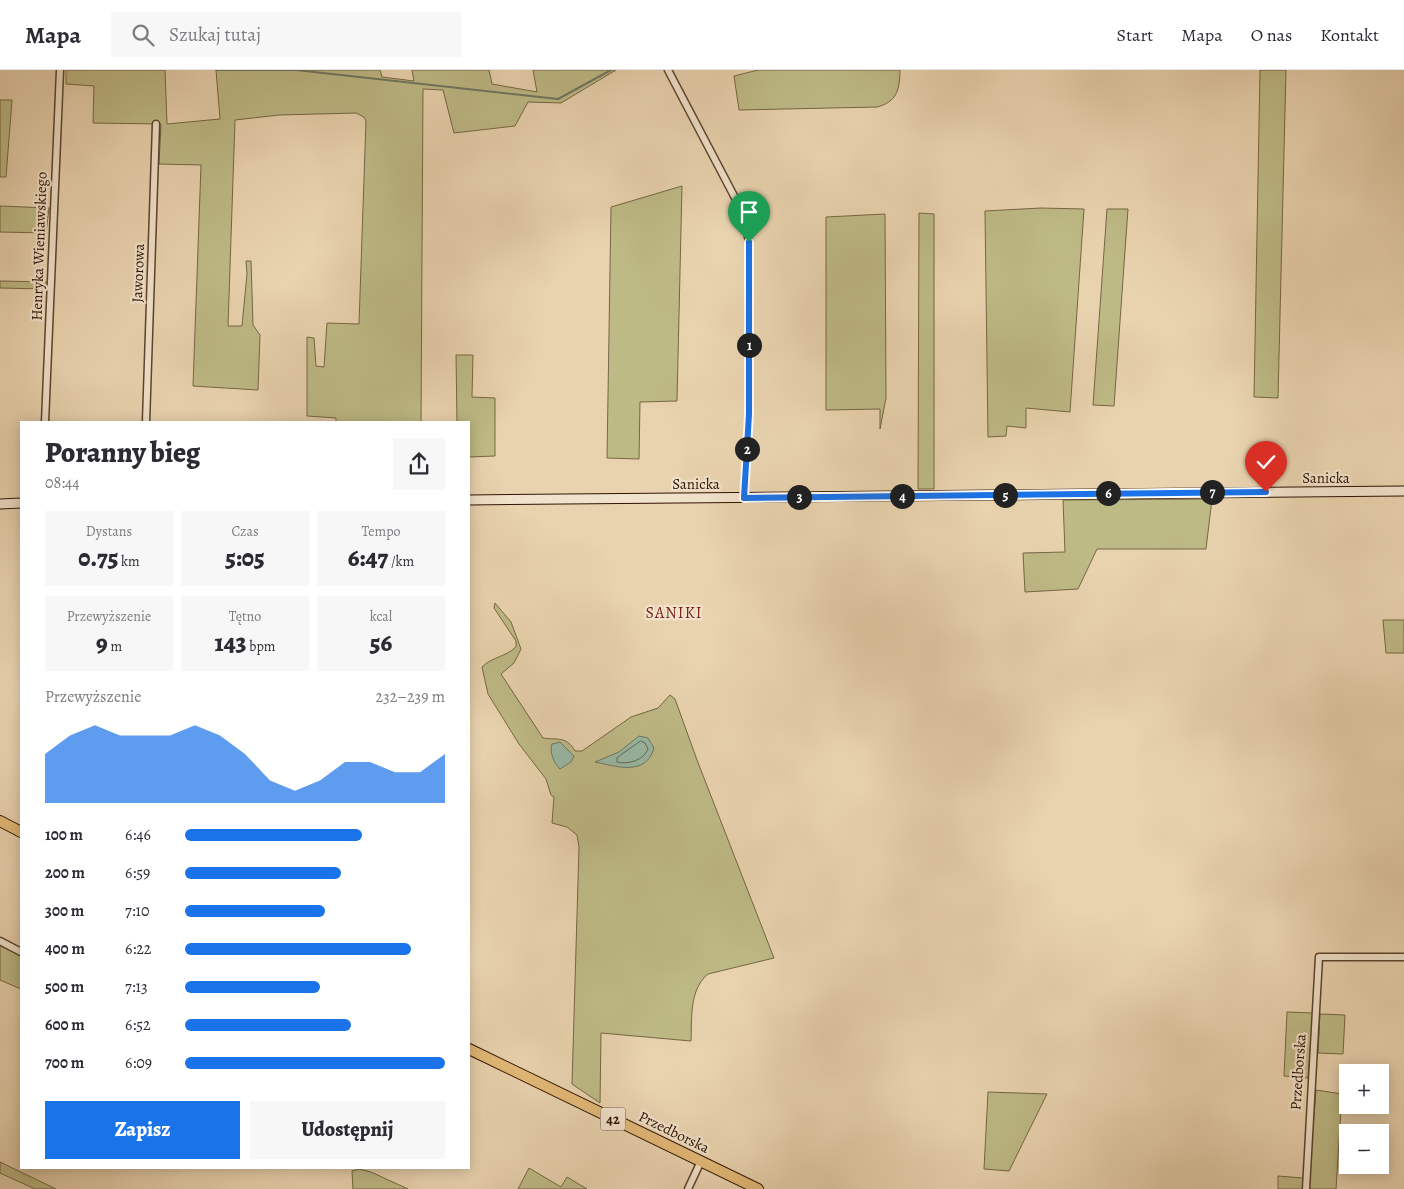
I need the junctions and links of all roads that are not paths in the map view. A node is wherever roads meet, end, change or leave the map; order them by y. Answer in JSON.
{"nodes":[{"id":1,"x":60,"y":70,"type":"edge"},
{"id":2,"x":668,"y":70,"type":"edge"},
{"id":3,"x":156,"y":124,"type":"dead end"},
{"id":4,"x":45,"y":421,"type":"edge"},
{"id":5,"x":146,"y":421,"type":"edge"},
{"id":6,"x":1404,"y":491,"type":"edge"},
{"id":7,"x":744,"y":498,"type":"junction"},
{"id":8,"x":470,"y":500,"type":"edge"},
{"id":9,"x":20,"y":503,"type":"edge"},
{"id":10,"x":0,"y":504,"type":"edge"},
{"id":11,"x":0,"y":822,"type":"edge"},
{"id":12,"x":20,"y":832,"type":"edge"},
{"id":13,"x":0,"y":941,"type":"edge"},
{"id":14,"x":20,"y":951,"type":"edge"},
{"id":15,"x":1404,"y":957,"type":"edge"},
{"id":16,"x":470,"y":1048,"type":"edge"},
{"id":17,"x":701,"y":1161,"type":"junction"},
{"id":18,"x":688,"y":1189,"type":"edge"},
{"id":19,"x":758,"y":1189,"type":"edge"},
{"id":20,"x":1306,"y":1189,"type":"edge"}],
"edges":[{"from":1,"to":4,"type":"street","name":"Henryka Wieniawskiego"},
{"from":2,"to":7,"type":"street"},
{"from":3,"to":5,"type":"street","name":"Jaworowa"},
{"from":6,"to":7,"type":"street","name":"Sanicka"},
{"from":7,"to":8,"type":"street","name":"Sanicka"},
{"from":9,"to":10,"type":"street"},
{"from":11,"to":12,"type":"main road"},
{"from":13,"to":14,"type":"street"},
{"from":15,"to":20,"type":"street","name":"Przedborska"},
{"from":16,"to":17,"type":"main road","name":"Przedborska","number":"42"},
{"from":17,"to":18,"type":"street"},
{"from":17,"to":19,"type":"main road","name":"Przedborska","number":"42"}]}
